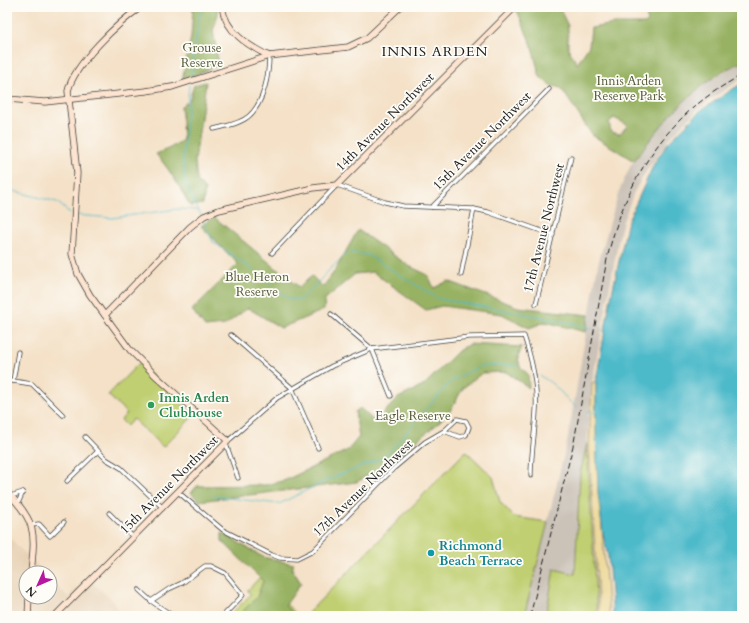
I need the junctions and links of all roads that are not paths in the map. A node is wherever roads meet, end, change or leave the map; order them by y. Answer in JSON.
{"nodes":[{"id":1,"x":141,"y":7,"type":"edge"},
{"id":2,"x":222,"y":7,"type":"edge"},
{"id":3,"x":400,"y":7,"type":"edge"},
{"id":4,"x":515,"y":7,"type":"edge"},
{"id":5,"x":269,"y":56,"type":"junction"},
{"id":6,"x":549,"y":89,"type":"dead end"},
{"id":7,"x":7,"y":99,"type":"edge"},
{"id":8,"x":69,"y":100,"type":"junction"},
{"id":9,"x":214,"y":129,"type":"dead end"},
{"id":10,"x":571,"y":157,"type":"dead end"},
{"id":11,"x":337,"y":185,"type":"junction"},
{"id":12,"x":432,"y":207,"type":"junction"},
{"id":13,"x":474,"y":209,"type":"junction"},
{"id":14,"x":553,"y":235,"type":"junction"},
{"id":15,"x":272,"y":253,"type":"dead end"},
{"id":16,"x":461,"y":275,"type":"dead end"},
{"id":17,"x":536,"y":304,"type":"dead end"},
{"id":18,"x":331,"y":314,"type":"dead end"},
{"id":19,"x":105,"y":315,"type":"junction"},
{"id":20,"x":231,"y":335,"type":"dead end"},
{"id":21,"x":372,"y":349,"type":"junction"},
{"id":22,"x":18,"y":352,"type":"dead end"},
{"id":23,"x":7,"y":380,"type":"edge"},
{"id":24,"x":13,"y":381,"type":"junction"},
{"id":25,"x":292,"y":388,"type":"junction"},
{"id":26,"x":391,"y":396,"type":"dead end"},
{"id":27,"x":63,"y":415,"type":"dead end"},
{"id":28,"x":444,"y":430,"type":"junction"},
{"id":29,"x":85,"y":437,"type":"dead end"},
{"id":30,"x":227,"y":442,"type":"junction"},
{"id":31,"x":318,"y":448,"type":"dead end"},
{"id":32,"x":98,"y":451,"type":"junction"},
{"id":33,"x":531,"y":476,"type":"dead end"},
{"id":34,"x":238,"y":478,"type":"dead end"},
{"id":35,"x":67,"y":481,"type":"dead end"},
{"id":36,"x":178,"y":492,"type":"junction"},
{"id":37,"x":9,"y":494,"type":"edge"},
{"id":38,"x":18,"y":503,"type":"junction"},
{"id":39,"x":163,"y":508,"type":"junction"},
{"id":40,"x":109,"y":513,"type":"dead end"},
{"id":41,"x":64,"y":522,"type":"dead end"},
{"id":42,"x":32,"y":526,"type":"junction"},
{"id":43,"x":134,"y":537,"type":"junction"},
{"id":44,"x":32,"y":565,"type":"edge"},
{"id":45,"x":140,"y":590,"type":"dead end"},
{"id":46,"x":151,"y":601,"type":"junction"},
{"id":47,"x":29,"y":605,"type":"edge"},
{"id":48,"x":28,"y":616,"type":"edge"},
{"id":49,"x":55,"y":616,"type":"edge"},
{"id":50,"x":173,"y":616,"type":"edge"},
{"id":51,"x":223,"y":616,"type":"edge"}],
"edges":[{"from":1,"to":8,"type":"street"},
{"from":2,"to":5,"type":"street"},
{"from":3,"to":5,"type":"street"},
{"from":4,"to":11,"type":"street","name":"14th Avenue Northwest"},
{"from":5,"to":8,"type":"street"},
{"from":5,"to":9,"type":"street"},
{"from":6,"to":12,"type":"street","name":"15th Avenue Northwest"},
{"from":7,"to":8,"type":"street"},
{"from":8,"to":19,"type":"street"},
{"from":10,"to":14,"type":"street","name":"17th Avenue Northwest"},
{"from":11,"to":12,"type":"street"},
{"from":11,"to":15,"type":"street","name":"14th Avenue Northwest"},
{"from":11,"to":19,"type":"street"},
{"from":12,"to":13,"type":"street"},
{"from":13,"to":14,"type":"street"},
{"from":13,"to":16,"type":"street"},
{"from":14,"to":17,"type":"street","name":"17th Avenue Northwest"},
{"from":18,"to":21,"type":"street"},
{"from":19,"to":30,"type":"street"},
{"from":20,"to":25,"type":"street"},
{"from":21,"to":25,"type":"street","name":"15th Avenue Northwest"},
{"from":21,"to":26,"type":"street"},
{"from":21,"to":33,"type":"street","name":"15th Avenue Northwest"},
{"from":22,"to":24,"type":"street"},
{"from":23,"to":24,"type":"street"},
{"from":24,"to":27,"type":"street"},
{"from":25,"to":30,"type":"street","name":"15th Avenue Northwest"},
{"from":25,"to":31,"type":"street"},
{"from":28,"to":28,"type":"street","name":"17th Avenue Northwest"},
{"from":28,"to":36,"type":"street","name":"17th Avenue Northwest"},
{"from":29,"to":32,"type":"street"},
{"from":30,"to":34,"type":"street"},
{"from":30,"to":36,"type":"street","name":"15th Avenue Northwest"},
{"from":32,"to":35,"type":"street"},
{"from":32,"to":39,"type":"street"},
{"from":36,"to":39,"type":"street","name":"15th Avenue Northwest"},
{"from":37,"to":38,"type":"street"},
{"from":37,"to":38,"type":"street"},
{"from":38,"to":42,"type":"street"},
{"from":39,"to":43,"type":"street","name":"15th Avenue Northwest"},
{"from":40,"to":43,"type":"street"},
{"from":41,"to":42,"type":"street"},
{"from":42,"to":44,"type":"street"},
{"from":43,"to":49,"type":"street","name":"15th Avenue Northwest"},
{"from":45,"to":46,"type":"street"},
{"from":46,"to":50,"type":"street"},
{"from":46,"to":51,"type":"street"},
{"from":47,"to":48,"type":"street"}]}
